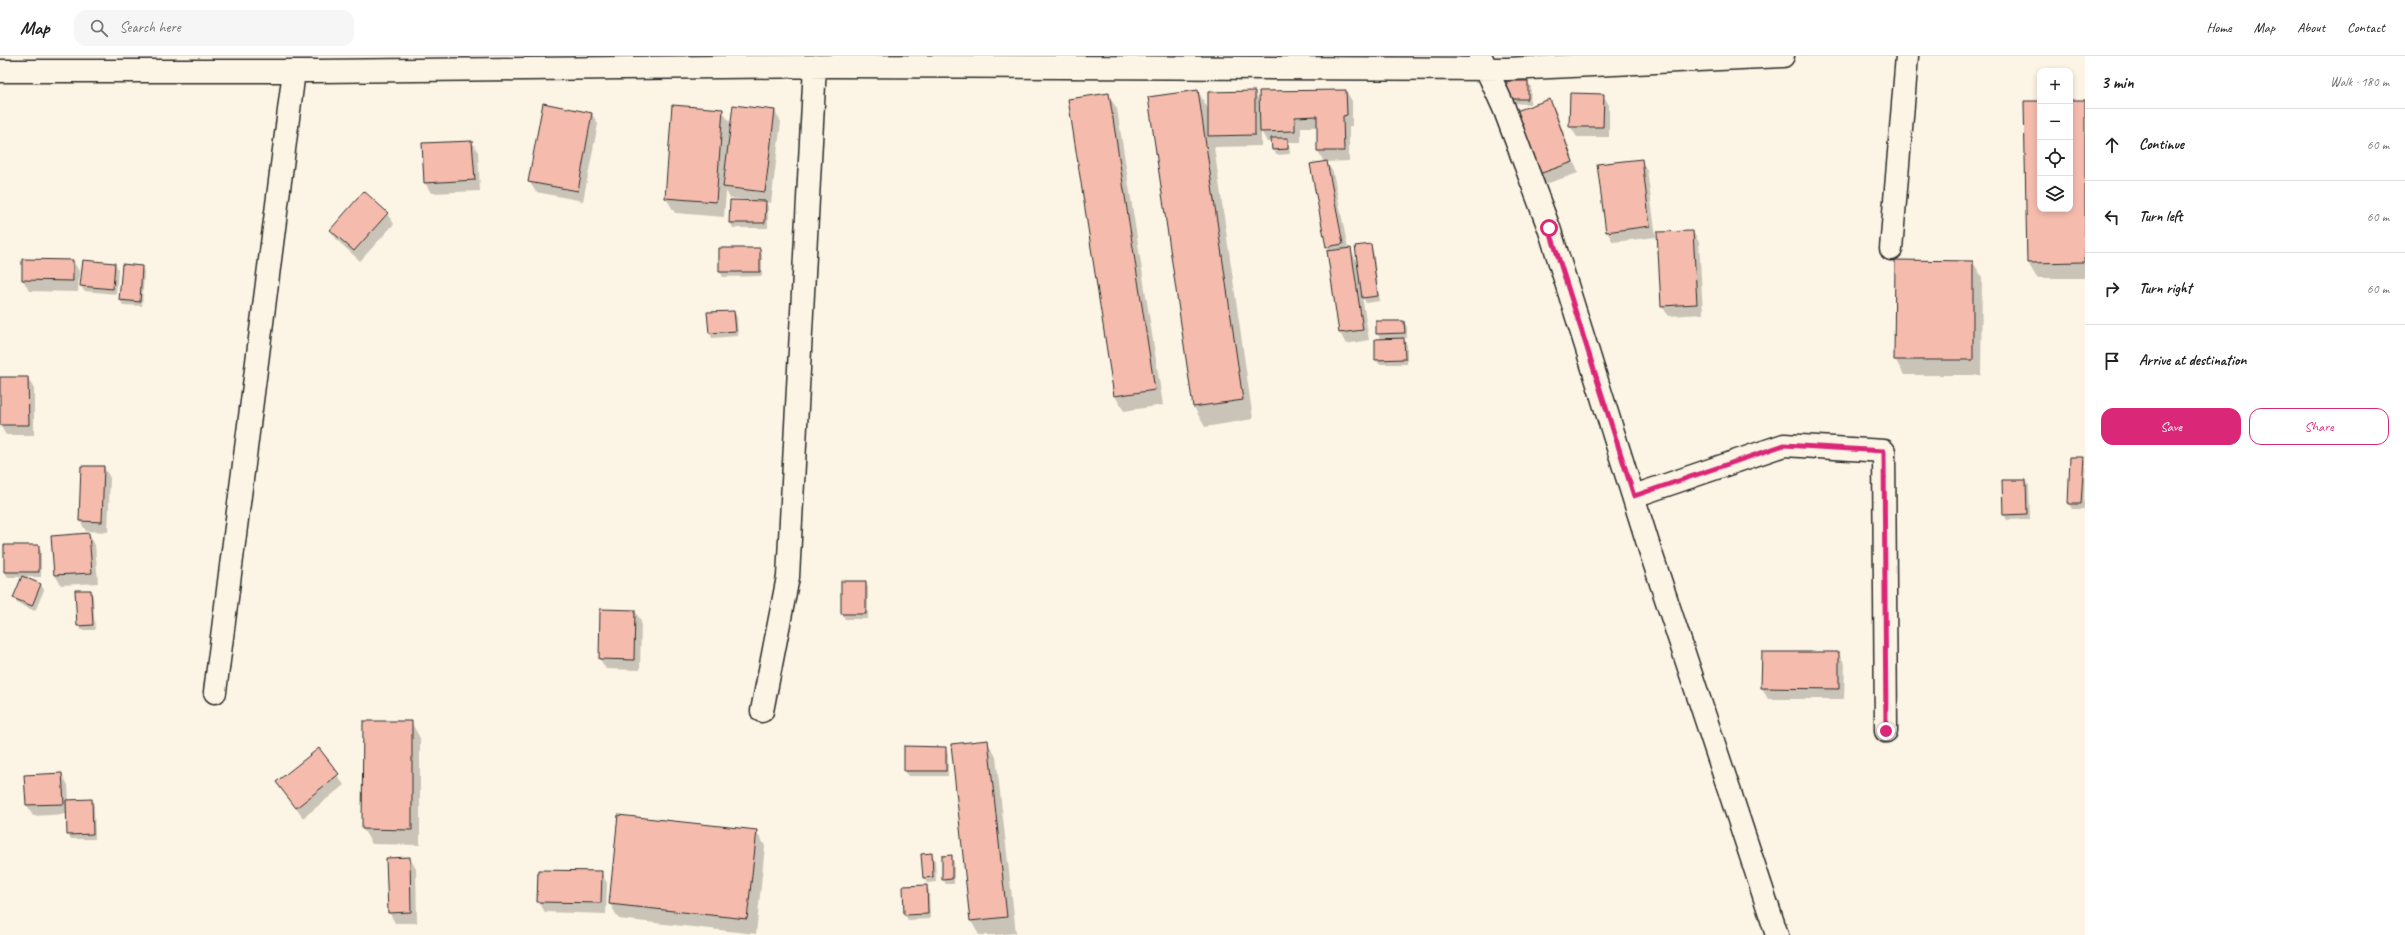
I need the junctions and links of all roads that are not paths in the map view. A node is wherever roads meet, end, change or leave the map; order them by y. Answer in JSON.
{"nodes":[{"id":1,"x":1783,"y":56,"type":"edge"},
{"id":2,"x":1906,"y":56,"type":"edge"},
{"id":3,"x":1483,"y":63,"type":"edge"},
{"id":4,"x":181,"y":64,"type":"edge"},
{"id":5,"x":815,"y":66,"type":"junction"},
{"id":6,"x":0,"y":71,"type":"edge"},
{"id":7,"x":294,"y":71,"type":"junction"},
{"id":8,"x":1891,"y":249,"type":"dead end"},
{"id":9,"x":1634,"y":496,"type":"junction"},
{"id":10,"x":215,"y":692,"type":"dead end"},
{"id":11,"x":762,"y":710,"type":"dead end"},
{"id":12,"x":1886,"y":731,"type":"dead end"},
{"id":13,"x":1777,"y":935,"type":"edge"}],
"edges":[{"from":1,"to":3,"type":"street"},
{"from":2,"to":8,"type":"street"},
{"from":3,"to":5,"type":"street"},
{"from":3,"to":9,"type":"street"},
{"from":4,"to":6,"type":"street"},
{"from":4,"to":7,"type":"street"},
{"from":5,"to":7,"type":"street"},
{"from":5,"to":11,"type":"street"},
{"from":7,"to":10,"type":"street"},
{"from":9,"to":12,"type":"street"},
{"from":9,"to":13,"type":"street"}]}
